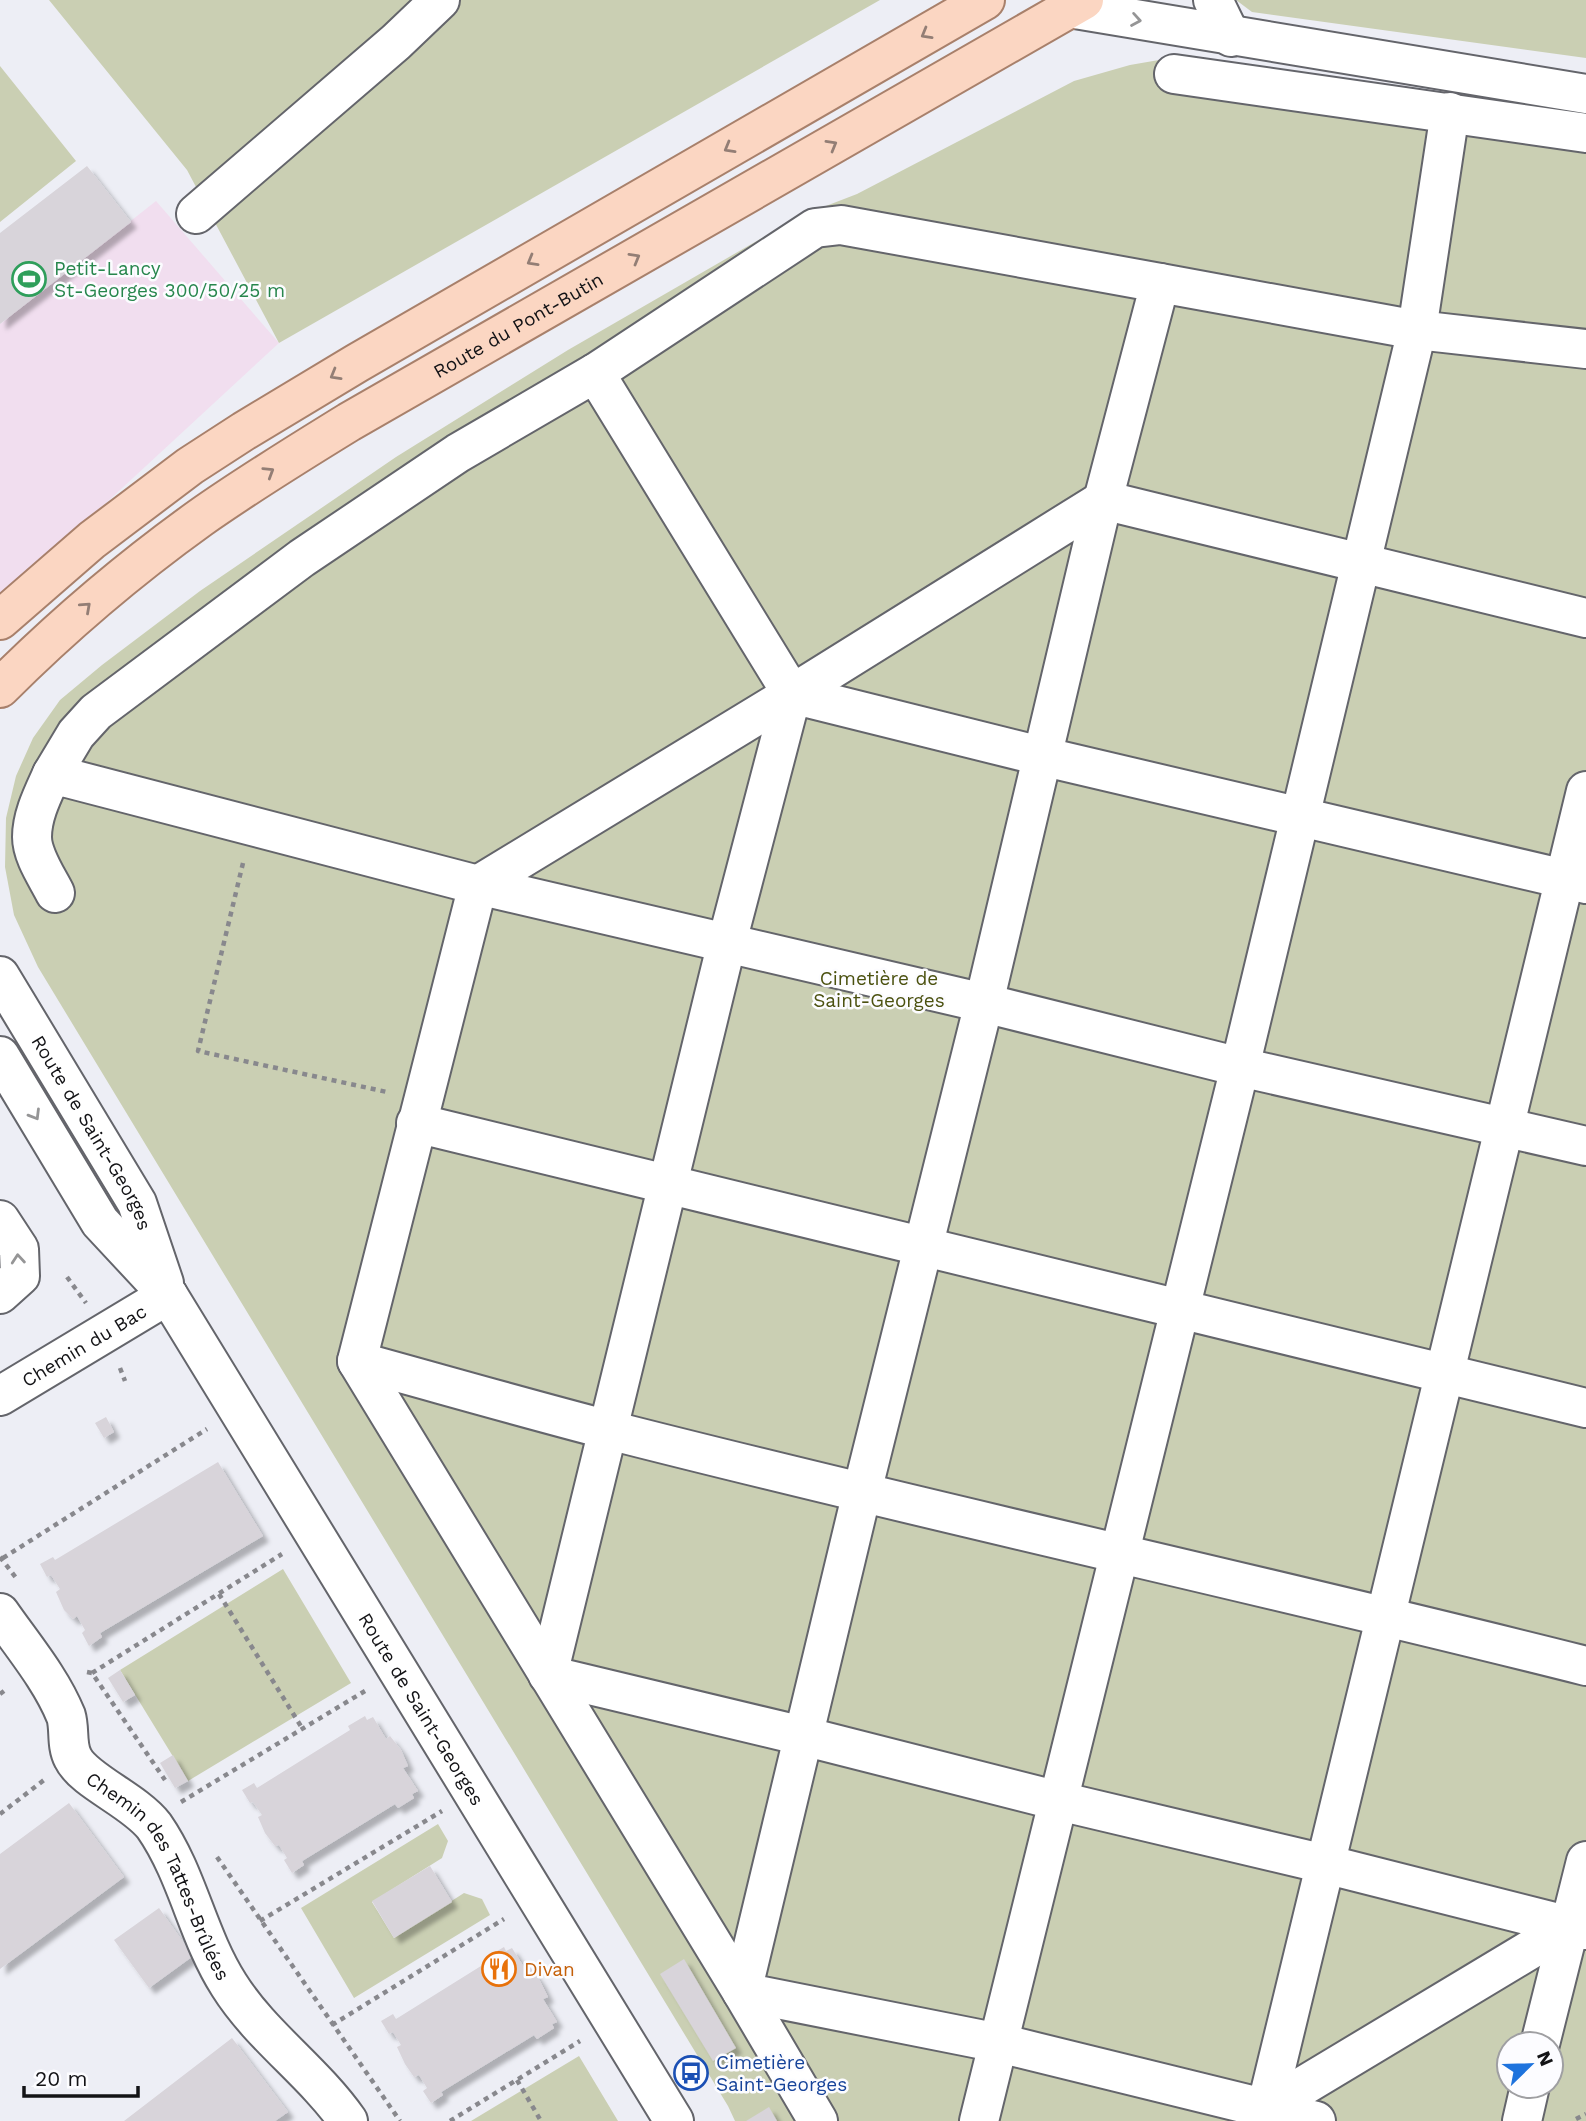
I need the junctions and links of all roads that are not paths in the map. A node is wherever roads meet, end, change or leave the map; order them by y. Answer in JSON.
{"nodes":[{"id":1,"x":440,"y":0,"type":"edge"},
{"id":2,"x":985,"y":0,"type":"edge"},
{"id":3,"x":1213,"y":0,"type":"edge"},
{"id":4,"x":1076,"y":4,"type":"edge"},
{"id":5,"x":1231,"y":37,"type":"junction"},
{"id":6,"x":1174,"y":74,"type":"dead end"},
{"id":7,"x":1586,"y":94,"type":"edge"},
{"id":8,"x":1450,"y":112,"type":"junction"},
{"id":9,"x":1586,"y":134,"type":"edge"},
{"id":10,"x":197,"y":214,"type":"dead end"},
{"id":11,"x":1160,"y":283,"type":"junction"},
{"id":12,"x":1417,"y":330,"type":"junction"},
{"id":13,"x":1586,"y":349,"type":"edge"},
{"id":14,"x":595,"y":373,"type":"junction"},
{"id":15,"x":1103,"y":500,"type":"junction"},
{"id":16,"x":1361,"y":565,"type":"junction"},
{"id":17,"x":1586,"y":618,"type":"edge"},
{"id":18,"x":0,"y":620,"type":"edge"},
{"id":19,"x":0,"y":688,"type":"edge"},
{"id":20,"x":792,"y":694,"type":"junction"},
{"id":21,"x":1041,"y":756,"type":"junction"},
{"id":22,"x":52,"y":774,"type":"junction"},
{"id":23,"x":1586,"y":791,"type":"edge"},
{"id":24,"x":1298,"y":817,"type":"junction"},
{"id":25,"x":1576,"y":881,"type":"edge"},
{"id":26,"x":478,"y":884,"type":"junction"},
{"id":27,"x":55,"y":893,"type":"dead end"},
{"id":28,"x":727,"y":942,"type":"junction"},
{"id":29,"x":0,"y":976,"type":"edge"},
{"id":30,"x":984,"y":1003,"type":"junction"},
{"id":31,"x":0,"y":1056,"type":"edge"},
{"id":32,"x":1240,"y":1067,"type":"junction"},
{"id":33,"x":419,"y":1111,"type":"junction"},
{"id":34,"x":1506,"y":1127,"type":"junction"},
{"id":35,"x":1586,"y":1146,"type":"edge"},
{"id":36,"x":669,"y":1183,"type":"junction"},
{"id":37,"x":0,"y":1220,"type":"edge"},
{"id":38,"x":923,"y":1247,"type":"junction"},
{"id":39,"x":0,"y":1294,"type":"edge"},
{"id":40,"x":168,"y":1295,"type":"junction"},
{"id":41,"x":1178,"y":1308,"type":"junction"},
{"id":42,"x":357,"y":1361,"type":"junction"},
{"id":43,"x":1446,"y":1373,"type":"junction"},
{"id":44,"x":0,"y":1396,"type":"edge"},
{"id":45,"x":1586,"y":1408,"type":"edge"},
{"id":46,"x":607,"y":1430,"type":"junction"},
{"id":47,"x":862,"y":1492,"type":"junction"},
{"id":48,"x":1119,"y":1554,"type":"junction"},
{"id":49,"x":0,"y":1613,"type":"edge"},
{"id":50,"x":1384,"y":1615,"type":"junction"},
{"id":51,"x":1586,"y":1666,"type":"edge"},
{"id":52,"x":548,"y":1675,"type":"junction"},
{"id":53,"x":803,"y":1736,"type":"junction"},
{"id":54,"x":1059,"y":1801,"type":"junction"},
{"id":55,"x":1586,"y":1861,"type":"edge"},
{"id":56,"x":1325,"y":1864,"type":"junction"},
{"id":57,"x":1581,"y":1924,"type":"edge"},
{"id":58,"x":742,"y":1992,"type":"junction"},
{"id":59,"x":1546,"y":2030,"type":"edge"},
{"id":60,"x":999,"y":2043,"type":"junction"},
{"id":61,"x":1527,"y":2100,"type":"edge"},
{"id":62,"x":1258,"y":2117,"type":"edge"},
{"id":63,"x":348,"y":2121,"type":"edge"},
{"id":64,"x":674,"y":2121,"type":"edge"},
{"id":65,"x":818,"y":2121,"type":"edge"},
{"id":66,"x":979,"y":2121,"type":"edge"},
{"id":67,"x":1315,"y":2121,"type":"edge"},
{"id":68,"x":1522,"y":2121,"type":"edge"}],
"edges":[{"from":1,"to":10,"type":"street"},
{"from":2,"to":18,"type":"main road","one_way":true},
{"from":3,"to":5,"type":"street"},
{"from":4,"to":5,"type":"street","name":"Route du Pont-Butin","one_way":true},
{"from":19,"to":4,"type":"main road","name":"Route du Pont-Butin","one_way":true},
{"from":5,"to":7,"type":"street","name":"Route du Pont-Butin"},
{"from":6,"to":8,"type":"street"},
{"from":8,"to":9,"type":"street"},
{"from":8,"to":12,"type":"street"},
{"from":11,"to":12,"type":"street"},
{"from":11,"to":14,"type":"street"},
{"from":11,"to":15,"type":"street"},
{"from":12,"to":13,"type":"street"},
{"from":12,"to":16,"type":"street"},
{"from":14,"to":20,"type":"street"},
{"from":14,"to":22,"type":"street"},
{"from":15,"to":16,"type":"street"},
{"from":15,"to":20,"type":"street"},
{"from":15,"to":21,"type":"street"},
{"from":16,"to":17,"type":"street"},
{"from":16,"to":24,"type":"street"},
{"from":20,"to":21,"type":"street"},
{"from":20,"to":26,"type":"street"},
{"from":20,"to":28,"type":"street"},
{"from":21,"to":24,"type":"street"},
{"from":21,"to":30,"type":"street"},
{"from":22,"to":26,"type":"street"},
{"from":22,"to":27,"type":"street"},
{"from":23,"to":25,"type":"street"},
{"from":24,"to":25,"type":"street"},
{"from":24,"to":32,"type":"street"},
{"from":25,"to":34,"type":"street"},
{"from":26,"to":28,"type":"street"},
{"from":26,"to":33,"type":"street"},
{"from":28,"to":30,"type":"street"},
{"from":28,"to":36,"type":"street"},
{"from":29,"to":40,"type":"street","name":"Route de Saint-Georges"},
{"from":30,"to":32,"type":"street"},
{"from":30,"to":38,"type":"street"},
{"from":31,"to":40,"type":"street","name":"Route de Saint-Georges","one_way":true},
{"from":32,"to":34,"type":"street"},
{"from":32,"to":41,"type":"street"},
{"from":33,"to":36,"type":"street"},
{"from":33,"to":42,"type":"street"},
{"from":34,"to":35,"type":"street"},
{"from":34,"to":43,"type":"street"},
{"from":36,"to":38,"type":"street"},
{"from":36,"to":46,"type":"street"},
{"from":39,"to":37,"type":"street","one_way":true},
{"from":38,"to":41,"type":"street"},
{"from":38,"to":47,"type":"street"},
{"from":40,"to":44,"type":"street","name":"Chemin du Bac"},
{"from":40,"to":64,"type":"street","name":"Route de Saint-Georges"},
{"from":41,"to":43,"type":"street"},
{"from":41,"to":48,"type":"street"},
{"from":42,"to":46,"type":"street"},
{"from":42,"to":52,"type":"street"},
{"from":43,"to":45,"type":"street"},
{"from":43,"to":50,"type":"street"},
{"from":46,"to":47,"type":"street"},
{"from":46,"to":52,"type":"street"},
{"from":47,"to":48,"type":"street"},
{"from":47,"to":53,"type":"street"},
{"from":48,"to":50,"type":"street"},
{"from":48,"to":54,"type":"street"},
{"from":49,"to":63,"type":"street","name":"Chemin des Tattes-Brûlées"},
{"from":50,"to":51,"type":"street"},
{"from":50,"to":56,"type":"street"},
{"from":52,"to":53,"type":"street"},
{"from":52,"to":58,"type":"street"},
{"from":53,"to":54,"type":"street"},
{"from":53,"to":58,"type":"street"},
{"from":54,"to":56,"type":"street"},
{"from":54,"to":60,"type":"street"},
{"from":55,"to":57,"type":"street"},
{"from":56,"to":57,"type":"street"},
{"from":56,"to":62,"type":"street"},
{"from":57,"to":59,"type":"street"},
{"from":57,"to":62,"type":"street"},
{"from":58,"to":60,"type":"street"},
{"from":58,"to":65,"type":"street"},
{"from":60,"to":62,"type":"street"},
{"from":60,"to":66,"type":"street"},
{"from":61,"to":68,"type":"street"},
{"from":62,"to":67,"type":"street"}]}
